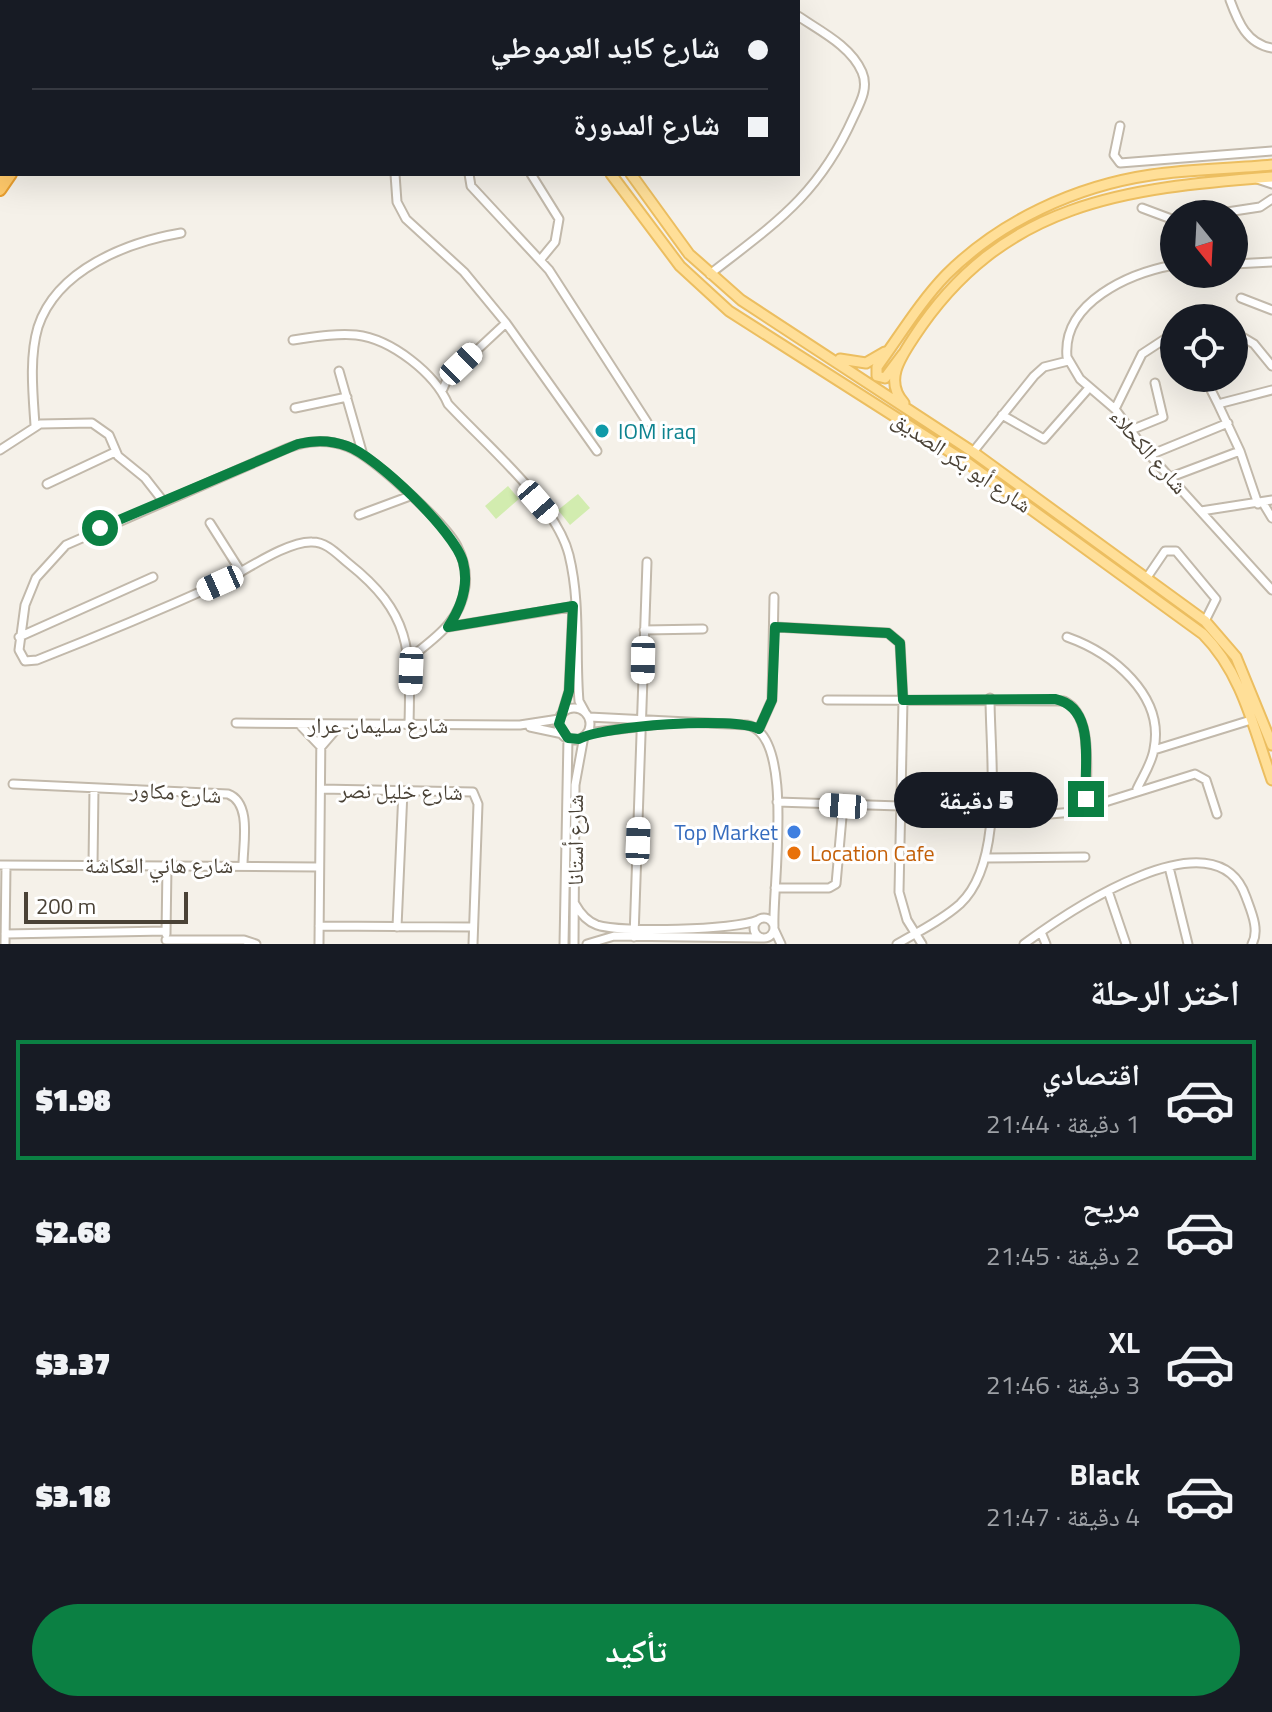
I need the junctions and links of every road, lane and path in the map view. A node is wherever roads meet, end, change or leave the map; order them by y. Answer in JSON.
{"nodes":[{"id":1,"x":1230,"y":0,"type":"edge"},
{"id":2,"x":800,"y":18,"type":"edge"},
{"id":3,"x":1272,"y":48,"type":"edge"},
{"id":4,"x":1120,"y":126,"type":"dead end"},
{"id":5,"x":1272,"y":151,"type":"edge"},
{"id":6,"x":1269,"y":165,"type":"edge"},
{"id":7,"x":395,"y":176,"type":"edge"},
{"id":8,"x":469,"y":176,"type":"edge"},
{"id":9,"x":532,"y":176,"type":"edge"},
{"id":10,"x":612,"y":176,"type":"edge"},
{"id":11,"x":632,"y":176,"type":"edge"},
{"id":12,"x":1272,"y":177,"type":"edge"},
{"id":13,"x":1255,"y":179,"type":"junction"},
{"id":14,"x":1272,"y":184,"type":"edge"},
{"id":15,"x":1272,"y":199,"type":"edge"},
{"id":16,"x":1142,"y":208,"type":"dead end"},
{"id":17,"x":1248,"y":209,"type":"edge"},
{"id":18,"x":1160,"y":215,"type":"edge"},
{"id":19,"x":181,"y":233,"type":"dead end"},
{"id":20,"x":541,"y":259,"type":"junction"},
{"id":21,"x":1272,"y":262,"type":"edge"},
{"id":22,"x":1248,"y":263,"type":"edge"},
{"id":23,"x":1160,"y":269,"type":"edge"},
{"id":24,"x":710,"y":274,"type":"junction"},
{"id":25,"x":1241,"y":298,"type":"dead end"},
{"id":26,"x":1272,"y":310,"type":"edge"},
{"id":27,"x":506,"y":323,"type":"junction"},
{"id":28,"x":293,"y":340,"type":"dead end"},
{"id":29,"x":1248,"y":340,"type":"edge"},
{"id":30,"x":1160,"y":342,"type":"edge"},
{"id":31,"x":891,"y":348,"type":"junction"},
{"id":32,"x":903,"y":354,"type":"junction"},
{"id":33,"x":830,"y":356,"type":"junction"},
{"id":34,"x":1068,"y":361,"type":"junction"},
{"id":35,"x":1272,"y":366,"type":"edge"},
{"id":36,"x":339,"y":371,"type":"dead end"},
{"id":37,"x":1155,"y":383,"type":"dead end"},
{"id":38,"x":443,"y":389,"type":"junction"},
{"id":39,"x":1088,"y":389,"type":"junction"},
{"id":40,"x":1272,"y":390,"type":"edge"},
{"id":41,"x":1212,"y":392,"type":"edge"},
{"id":42,"x":347,"y":397,"type":"junction"},
{"id":43,"x":1218,"y":404,"type":"junction"},
{"id":44,"x":295,"y":408,"type":"dead end"},
{"id":45,"x":1115,"y":409,"type":"junction"},
{"id":46,"x":912,"y":411,"type":"junction"},
{"id":47,"x":1002,"y":415,"type":"junction"},
{"id":48,"x":647,"y":422,"type":"dead end"},
{"id":49,"x":1228,"y":423,"type":"junction"},
{"id":50,"x":35,"y":425,"type":"junction"},
{"id":51,"x":1131,"y":430,"type":"junction"},
{"id":52,"x":0,"y":450,"type":"edge"},
{"id":53,"x":597,"y":451,"type":"dead end"},
{"id":54,"x":1240,"y":451,"type":"junction"},
{"id":55,"x":115,"y":452,"type":"junction"},
{"id":56,"x":973,"y":452,"type":"junction"},
{"id":57,"x":363,"y":455,"type":"junction"},
{"id":58,"x":1150,"y":455,"type":"junction"},
{"id":59,"x":1171,"y":477,"type":"junction"},
{"id":60,"x":47,"y":484,"type":"dead end"},
{"id":61,"x":410,"y":496,"type":"junction"},
{"id":62,"x":1272,"y":500,"type":"edge"},
{"id":63,"x":163,"y":501,"type":"junction"},
{"id":64,"x":1260,"y":503,"type":"junction"},
{"id":65,"x":1201,"y":511,"type":"junction"},
{"id":66,"x":359,"y":515,"type":"dead end"},
{"id":67,"x":1272,"y":518,"type":"edge"},
{"id":68,"x":210,"y":523,"type":"dead end"},
{"id":69,"x":647,"y":562,"type":"dead end"},
{"id":70,"x":241,"y":572,"type":"junction"},
{"id":71,"x":1148,"y":576,"type":"junction"},
{"id":72,"x":153,"y":577,"type":"dead end"},
{"id":73,"x":1272,"y":590,"type":"edge"},
{"id":74,"x":774,"y":597,"type":"dead end"},
{"id":75,"x":575,"y":603,"type":"junction"},
{"id":76,"x":1205,"y":621,"type":"junction"},
{"id":77,"x":448,"y":627,"type":"junction"},
{"id":78,"x":775,"y":627,"type":"junction"},
{"id":79,"x":703,"y":629,"type":"dead end"},
{"id":80,"x":644,"y":630,"type":"junction"},
{"id":81,"x":19,"y":637,"type":"junction"},
{"id":82,"x":1067,"y":637,"type":"dead end"},
{"id":83,"x":410,"y":658,"type":"junction"},
{"id":84,"x":990,"y":698,"type":"junction"},
{"id":85,"x":827,"y":700,"type":"dead end"},
{"id":86,"x":903,"y":700,"type":"junction"},
{"id":87,"x":587,"y":714,"type":"junction"},
{"id":88,"x":561,"y":716,"type":"junction"},
{"id":89,"x":642,"y":718,"type":"junction"},
{"id":90,"x":1251,"y":720,"type":"junction"},
{"id":91,"x":236,"y":723,"type":"dead end"},
{"id":92,"x":669,"y":723,"type":"junction"},
{"id":93,"x":299,"y":724,"type":"junction"},
{"id":94,"x":342,"y":724,"type":"junction"},
{"id":95,"x":409,"y":724,"type":"junction"},
{"id":96,"x":321,"y":725,"type":"junction"},
{"id":97,"x":520,"y":725,"type":"junction"},
{"id":98,"x":641,"y":729,"type":"junction"},
{"id":99,"x":759,"y":729,"type":"junction"},
{"id":100,"x":586,"y":735,"type":"junction"},
{"id":101,"x":565,"y":736,"type":"junction"},
{"id":102,"x":1272,"y":745,"type":"edge"},
{"id":103,"x":321,"y":747,"type":"junction"},
{"id":104,"x":1154,"y":750,"type":"junction"},
{"id":105,"x":1272,"y":780,"type":"edge"},
{"id":106,"x":13,"y":784,"type":"dead end"},
{"id":107,"x":94,"y":788,"type":"junction"},
{"id":108,"x":321,"y":789,"type":"junction"},
{"id":109,"x":1137,"y":789,"type":"junction"},
{"id":110,"x":403,"y":791,"type":"junction"},
{"id":111,"x":777,"y":802,"type":"junction"},
{"id":112,"x":843,"y":806,"type":"junction"},
{"id":113,"x":900,"y":806,"type":"junction"},
{"id":114,"x":1087,"y":809,"type":"junction"},
{"id":115,"x":989,"y":813,"type":"junction"},
{"id":116,"x":1217,"y":814,"type":"dead end"},
{"id":117,"x":1085,"y":857,"type":"dead end"},
{"id":118,"x":986,"y":858,"type":"junction"},
{"id":119,"x":93,"y":865,"type":"junction"},
{"id":120,"x":243,"y":865,"type":"junction"},
{"id":121,"x":3,"y":866,"type":"edge"},
{"id":122,"x":167,"y":866,"type":"junction"},
{"id":123,"x":318,"y":867,"type":"junction"},
{"id":124,"x":1169,"y":867,"type":"junction"},
{"id":125,"x":775,"y":888,"type":"junction"},
{"id":126,"x":1108,"y":891,"type":"junction"},
{"id":127,"x":575,"y":903,"type":"junction"},
{"id":128,"x":773,"y":906,"type":"junction"},
{"id":129,"x":760,"y":920,"type":"junction"},
{"id":130,"x":319,"y":926,"type":"junction"},
{"id":131,"x":397,"y":927,"type":"junction"},
{"id":132,"x":473,"y":927,"type":"junction"},
{"id":133,"x":635,"y":927,"type":"junction"},
{"id":134,"x":774,"y":928,"type":"junction"},
{"id":135,"x":166,"y":931,"type":"junction"},
{"id":136,"x":1041,"y":932,"type":"junction"},
{"id":137,"x":91,"y":933,"type":"junction"},
{"id":138,"x":5,"y":934,"type":"junction"},
{"id":139,"x":915,"y":934,"type":"junction"},
{"id":140,"x":614,"y":936,"type":"junction"},
{"id":141,"x":634,"y":937,"type":"junction"},
{"id":142,"x":721,"y":938,"type":"junction"},
{"id":143,"x":763,"y":938,"type":"junction"},
{"id":144,"x":656,"y":941,"type":"edge"},
{"id":145,"x":682,"y":941,"type":"edge"},
{"id":146,"x":166,"y":942,"type":"edge"},
{"id":147,"x":1256,"y":942,"type":"edge"},
{"id":148,"x":5,"y":944,"type":"edge"},
{"id":149,"x":92,"y":944,"type":"edge"},
{"id":150,"x":256,"y":944,"type":"edge"},
{"id":151,"x":319,"y":944,"type":"edge"},
{"id":152,"x":473,"y":944,"type":"edge"},
{"id":153,"x":564,"y":944,"type":"edge"},
{"id":154,"x":574,"y":944,"type":"edge"},
{"id":155,"x":587,"y":944,"type":"edge"},
{"id":156,"x":622,"y":944,"type":"edge"},
{"id":157,"x":713,"y":944,"type":"edge"},
{"id":158,"x":775,"y":944,"type":"edge"},
{"id":159,"x":781,"y":944,"type":"edge"},
{"id":160,"x":897,"y":944,"type":"edge"},
{"id":161,"x":922,"y":944,"type":"edge"},
{"id":162,"x":1024,"y":944,"type":"edge"},
{"id":163,"x":1046,"y":944,"type":"edge"},
{"id":164,"x":1126,"y":944,"type":"edge"},
{"id":165,"x":1188,"y":944,"type":"edge"}],
"edges":[{"from":1,"to":3,"type":"street"},
{"from":2,"to":24,"type":"street"},
{"from":4,"to":5,"type":"street"},
{"from":6,"to":31,"type":"main road"},
{"from":7,"to":27,"type":"street"},
{"from":8,"to":20,"type":"street"},
{"from":9,"to":20,"type":"street"},
{"from":10,"to":90,"type":"main road","name":"شارع أبو بكر الصديق"},
{"from":11,"to":24,"type":"main road","name":"شارع أبو بكر الصديق"},
{"from":12,"to":13,"type":"main road"},
{"from":13,"to":14,"type":"street"},
{"from":13,"to":32,"type":"main road"},
{"from":15,"to":17,"type":"street"},
{"from":16,"to":18,"type":"street"},
{"from":19,"to":50,"type":"street"},
{"from":20,"to":48,"type":"street"},
{"from":21,"to":22,"type":"street"},
{"from":23,"to":34,"type":"street"},
{"from":24,"to":33,"type":"main road","name":"شارع أبو بكر الصديق"},
{"from":25,"to":26,"type":"street"},
{"from":27,"to":38,"type":"street"},
{"from":27,"to":53,"type":"street"},
{"from":28,"to":38,"type":"street"},
{"from":29,"to":35,"type":"street"},
{"from":30,"to":45,"type":"street"},
{"from":31,"to":32,"type":"main road"},
{"from":31,"to":33,"type":"main road"},
{"from":32,"to":46,"type":"main road"},
{"from":33,"to":46,"type":"main road","name":"شارع أبو بكر الصديق"},
{"from":34,"to":39,"type":"street","name":"شارع الكحلاء"},
{"from":34,"to":47,"type":"street"},
{"from":36,"to":42,"type":"street"},
{"from":37,"to":51,"type":"street"},
{"from":38,"to":75,"type":"street"},
{"from":39,"to":45,"type":"street","name":"شارع الكحلاء"},
{"from":39,"to":47,"type":"street"},
{"from":40,"to":43,"type":"street"},
{"from":41,"to":43,"type":"street"},
{"from":42,"to":44,"type":"street"},
{"from":42,"to":57,"type":"street"},
{"from":43,"to":49,"type":"street"},
{"from":45,"to":51,"type":"street","name":"شارع الكحلاء"},
{"from":46,"to":56,"type":"main road","name":"شارع أبو بكر الصديق"},
{"from":47,"to":56,"type":"street"},
{"from":49,"to":54,"type":"street"},
{"from":49,"to":58,"type":"street"},
{"from":50,"to":52,"type":"street"},
{"from":50,"to":55,"type":"street"},
{"from":51,"to":58,"type":"street","name":"شارع الكحلاء"},
{"from":54,"to":59,"type":"street"},
{"from":54,"to":64,"type":"street"},
{"from":55,"to":60,"type":"street"},
{"from":55,"to":63,"type":"street"},
{"from":56,"to":71,"type":"main road","name":"شارع أبو بكر الصديق"},
{"from":57,"to":61,"type":"street"},
{"from":57,"to":63,"type":"street"},
{"from":58,"to":59,"type":"street","name":"شارع الكحلاء"},
{"from":59,"to":65,"type":"street","name":"شارع الكحلاء"},
{"from":61,"to":66,"type":"street"},
{"from":61,"to":77,"type":"street"},
{"from":62,"to":64,"type":"street"},
{"from":63,"to":81,"type":"street"},
{"from":64,"to":65,"type":"street"},
{"from":64,"to":67,"type":"street"},
{"from":65,"to":73,"type":"street","name":"شارع الكحلاء"},
{"from":68,"to":70,"type":"street"},
{"from":69,"to":80,"type":"street"},
{"from":70,"to":81,"type":"street"},
{"from":70,"to":83,"type":"street"},
{"from":71,"to":76,"type":"main road","name":"شارع أبو بكر الصديق"},
{"from":71,"to":76,"type":"street"},
{"from":72,"to":81,"type":"street"},
{"from":74,"to":78,"type":"street"},
{"from":75,"to":77,"type":"street"},
{"from":75,"to":87,"type":"street"},
{"from":75,"to":88,"type":"street"},
{"from":76,"to":102,"type":"main road","name":"شارع أبو بكر الصديق"},
{"from":77,"to":83,"type":"street"},
{"from":78,"to":86,"type":"street"},
{"from":78,"to":99,"type":"street"},
{"from":79,"to":80,"type":"street"},
{"from":80,"to":89,"type":"street"},
{"from":82,"to":104,"type":"street"},
{"from":83,"to":95,"type":"street"},
{"from":84,"to":86,"type":"street"},
{"from":84,"to":114,"type":"street"},
{"from":84,"to":115,"type":"street"},
{"from":85,"to":86,"type":"street"},
{"from":86,"to":113,"type":"street"},
{"from":87,"to":88,"type":"street","name":"شارع سليمان عرار"},
{"from":87,"to":89,"type":"street","name":"شارع سليمان عرار"},
{"from":87,"to":100,"type":"street","name":"شارع أستانا"},
{"from":88,"to":97,"type":"street","name":"شارع سليمان عرار"},
{"from":88,"to":101,"type":"street","name":"شارع أستانا"},
{"from":89,"to":92,"type":"street","name":"شارع سليمان عرار"},
{"from":89,"to":98,"type":"street"},
{"from":90,"to":104,"type":"street"},
{"from":90,"to":105,"type":"main road","name":"شارع أبو بكر الصديق"},
{"from":91,"to":93,"type":"street","name":"شارع سليمان عرار"},
{"from":92,"to":98,"type":"street","name":"شارع سليمان عرار"},
{"from":92,"to":99,"type":"street"},
{"from":93,"to":96,"type":"street","name":"شارع سليمان عرار"},
{"from":93,"to":103,"type":"street"},
{"from":94,"to":95,"type":"street","name":"شارع سليمان عرار"},
{"from":94,"to":96,"type":"street","name":"شارع سليمان عرار"},
{"from":94,"to":103,"type":"street"},
{"from":95,"to":97,"type":"street","name":"شارع سليمان عرار"},
{"from":96,"to":103,"type":"street"},
{"from":97,"to":101,"type":"street","name":"شارع سليمان عرار"},
{"from":98,"to":100,"type":"street","name":"شارع سليمان عرار"},
{"from":98,"to":133,"type":"street"},
{"from":99,"to":111,"type":"street"},
{"from":100,"to":101,"type":"street","name":"شارع سليمان عرار"},
{"from":100,"to":127,"type":"street","name":"شارع أستانا"},
{"from":101,"to":153,"type":"street","name":"شارع أستانا"},
{"from":103,"to":108,"type":"street"},
{"from":104,"to":109,"type":"street"},
{"from":106,"to":107,"type":"street","name":"شارع مكاور"},
{"from":107,"to":119,"type":"street"},
{"from":107,"to":120,"type":"street","name":"شارع مكاور"},
{"from":108,"to":110,"type":"street","name":"شارع خليل نصر"},
{"from":108,"to":123,"type":"street"},
{"from":109,"to":114,"type":"street"},
{"from":109,"to":116,"type":"street"},
{"from":110,"to":131,"type":"street"},
{"from":110,"to":132,"type":"street","name":"شارع خليل نصر"},
{"from":111,"to":112,"type":"street"},
{"from":111,"to":125,"type":"street"},
{"from":112,"to":113,"type":"street"},
{"from":112,"to":125,"type":"street"},
{"from":113,"to":139,"type":"street"},
{"from":114,"to":115,"type":"street"},
{"from":115,"to":118,"type":"street"},
{"from":117,"to":118,"type":"street"},
{"from":118,"to":139,"type":"street"},
{"from":119,"to":121,"type":"street","name":"شارع هاني العكاشة"},
{"from":119,"to":122,"type":"street","name":"شارع هاني العكاشة"},
{"from":120,"to":122,"type":"street","name":"شارع هاني العكاشة"},
{"from":120,"to":123,"type":"street","name":"شارع هاني العكاشة"},
{"from":121,"to":138,"type":"street"},
{"from":122,"to":135,"type":"street"},
{"from":123,"to":130,"type":"street"},
{"from":124,"to":126,"type":"street"},
{"from":124,"to":147,"type":"street"},
{"from":124,"to":165,"type":"street"},
{"from":125,"to":128,"type":"street"},
{"from":126,"to":136,"type":"street"},
{"from":126,"to":164,"type":"street"},
{"from":127,"to":133,"type":"street"},
{"from":127,"to":154,"type":"street","name":"شارع أستانا"},
{"from":128,"to":129,"type":"street"},
{"from":128,"to":134,"type":"street"},
{"from":129,"to":133,"type":"street"},
{"from":129,"to":134,"type":"street"},
{"from":129,"to":143,"type":"street"},
{"from":130,"to":131,"type":"street"},
{"from":130,"to":151,"type":"street"},
{"from":131,"to":132,"type":"street"},
{"from":132,"to":152,"type":"street","name":"شارع خليل نصر"},
{"from":133,"to":141,"type":"street"},
{"from":134,"to":143,"type":"street"},
{"from":134,"to":159,"type":"street"},
{"from":135,"to":137,"type":"street"},
{"from":135,"to":146,"type":"street"},
{"from":136,"to":162,"type":"street"},
{"from":136,"to":163,"type":"street"},
{"from":137,"to":138,"type":"street"},
{"from":137,"to":149,"type":"street"},
{"from":138,"to":148,"type":"street"},
{"from":139,"to":160,"type":"street"},
{"from":139,"to":161,"type":"street"},
{"from":140,"to":141,"type":"street"},
{"from":140,"to":155,"type":"street"},
{"from":140,"to":156,"type":"street"},
{"from":141,"to":144,"type":"street"},
{"from":142,"to":143,"type":"street"},
{"from":142,"to":145,"type":"street"},
{"from":142,"to":157,"type":"street"},
{"from":143,"to":158,"type":"street"},
{"from":144,"to":145,"type":"street"},
{"from":146,"to":150,"type":"street"}]}
